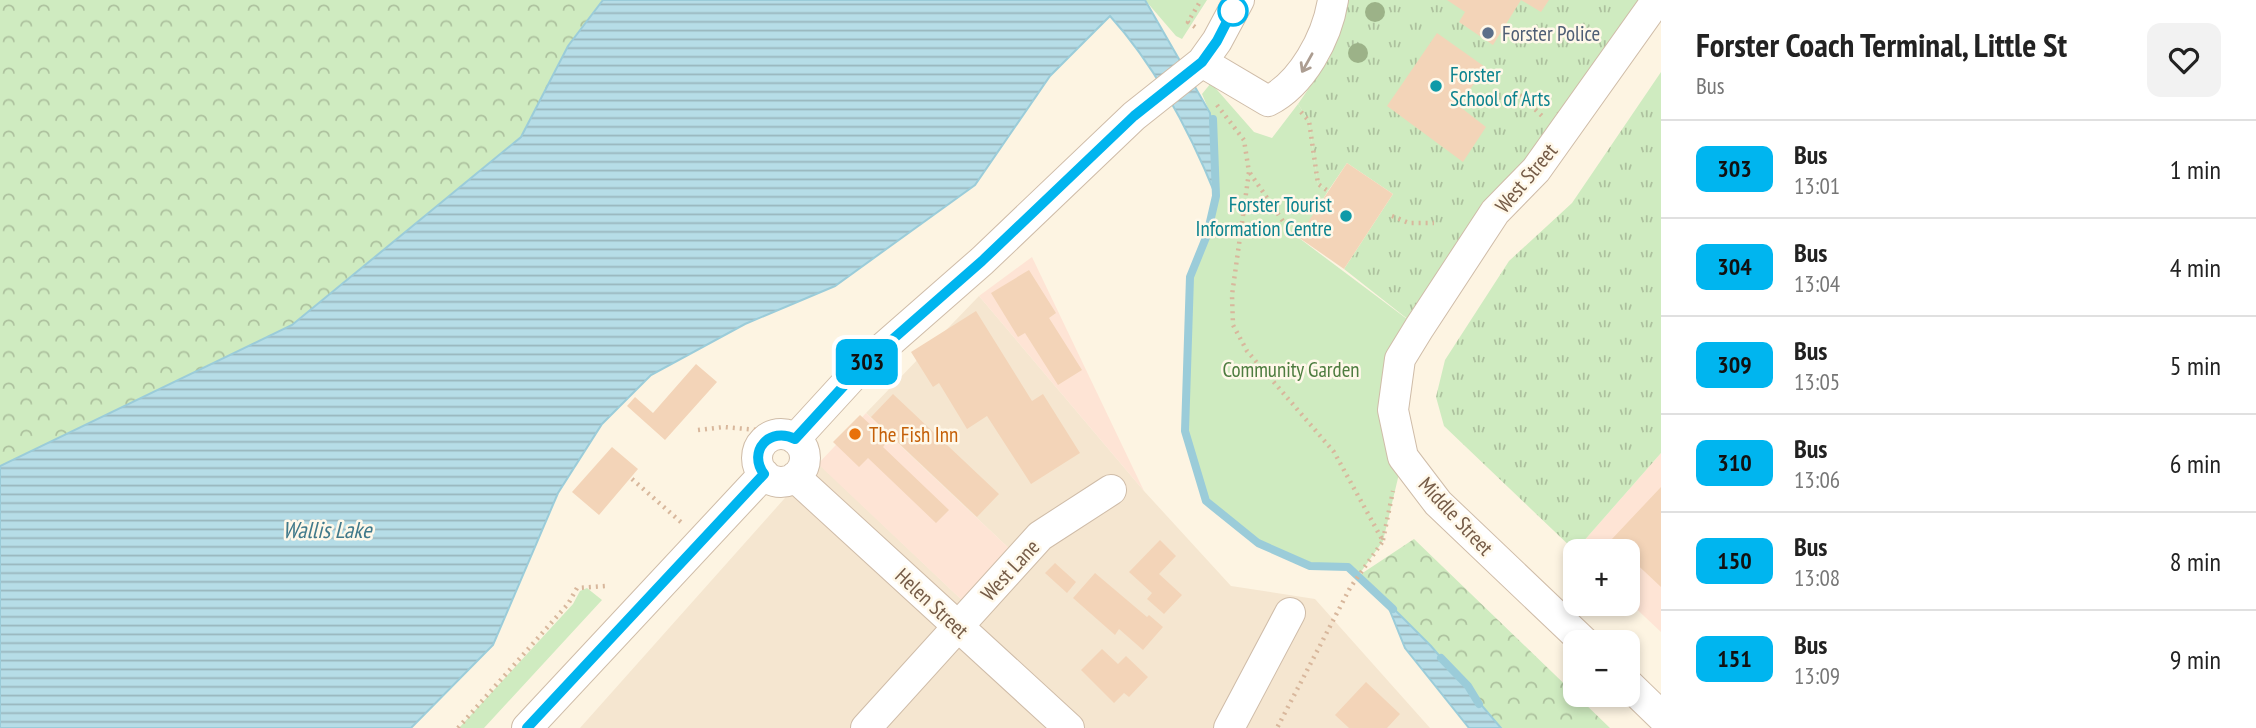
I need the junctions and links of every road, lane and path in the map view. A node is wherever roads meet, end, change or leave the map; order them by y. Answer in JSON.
{"nodes":[{"id":1,"x":1200,"y":0,"type":"edge"},
{"id":2,"x":1238,"y":0,"type":"edge"},
{"id":3,"x":1332,"y":0,"type":"edge"},
{"id":4,"x":1657,"y":0,"type":"edge"},
{"id":5,"x":1192,"y":25,"type":"dead end"},
{"id":6,"x":1202,"y":62,"type":"junction"},
{"id":7,"x":1284,"y":93,"type":"junction"},
{"id":8,"x":1210,"y":97,"type":"dead end"},
{"id":9,"x":1249,"y":172,"type":"junction"},
{"id":10,"x":1328,"y":191,"type":"dead end"},
{"id":11,"x":1392,"y":216,"type":"dead end"},
{"id":12,"x":1434,"y":223,"type":"dead end"},
{"id":13,"x":1289,"y":230,"type":"dead end"},
{"id":14,"x":1400,"y":359,"type":"joint"},
{"id":15,"x":698,"y":430,"type":"dead end"},
{"id":16,"x":758,"y":430,"type":"dead end"},
{"id":17,"x":795,"y":439,"type":"junction"},
{"id":18,"x":1403,"y":457,"type":"junction"},
{"id":19,"x":764,"y":474,"type":"junction"},
{"id":20,"x":795,"y":477,"type":"junction"},
{"id":21,"x":632,"y":479,"type":"dead end"},
{"id":22,"x":1111,"y":490,"type":"dead end"},
{"id":23,"x":676,"y":518,"type":"dead end"},
{"id":24,"x":1383,"y":541,"type":"junction"},
{"id":25,"x":605,"y":586,"type":"dead end"},
{"id":26,"x":1290,"y":613,"type":"dead end"},
{"id":27,"x":958,"y":627,"type":"junction"},
{"id":28,"x":1571,"y":630,"type":"edge"},
{"id":29,"x":1640,"y":696,"type":"edge"},
{"id":30,"x":1661,"y":716,"type":"edge"},
{"id":31,"x":457,"y":728,"type":"edge"},
{"id":32,"x":527,"y":728,"type":"edge"},
{"id":33,"x":866,"y":728,"type":"edge"},
{"id":34,"x":1069,"y":728,"type":"edge"},
{"id":35,"x":1229,"y":728,"type":"edge"},
{"id":36,"x":1277,"y":728,"type":"edge"}],
"edges":[{"from":1,"to":5,"type":"path"},
{"from":2,"to":6,"type":"street"},
{"from":3,"to":7,"type":"street","one_way":true},
{"from":4,"to":14,"type":"street","name":"West Street"},
{"from":6,"to":7,"type":"street"},
{"from":6,"to":17,"type":"street"},
{"from":7,"to":10,"type":"path"},
{"from":8,"to":9,"type":"path"},
{"from":9,"to":13,"type":"path"},
{"from":9,"to":24,"type":"path"},
{"from":11,"to":12,"type":"path"},
{"from":14,"to":18,"type":"street","name":"Middle Street"},
{"from":15,"to":16,"type":"path"},
{"from":17,"to":19,"type":"street"},
{"from":17,"to":20,"type":"street"},
{"from":18,"to":24,"type":"path"},
{"from":18,"to":28,"type":"street","name":"Middle Street"},
{"from":19,"to":20,"type":"street"},
{"from":19,"to":32,"type":"street"},
{"from":20,"to":27,"type":"street","name":"Helen Street"},
{"from":21,"to":23,"type":"path"},
{"from":22,"to":27,"type":"street","name":"West Lane"},
{"from":24,"to":36,"type":"path"},
{"from":25,"to":31,"type":"path"},
{"from":26,"to":35,"type":"street"},
{"from":27,"to":33,"type":"street","name":"West Lane"},
{"from":27,"to":34,"type":"street","name":"Helen Street"},
{"from":29,"to":30,"type":"street"}]}
